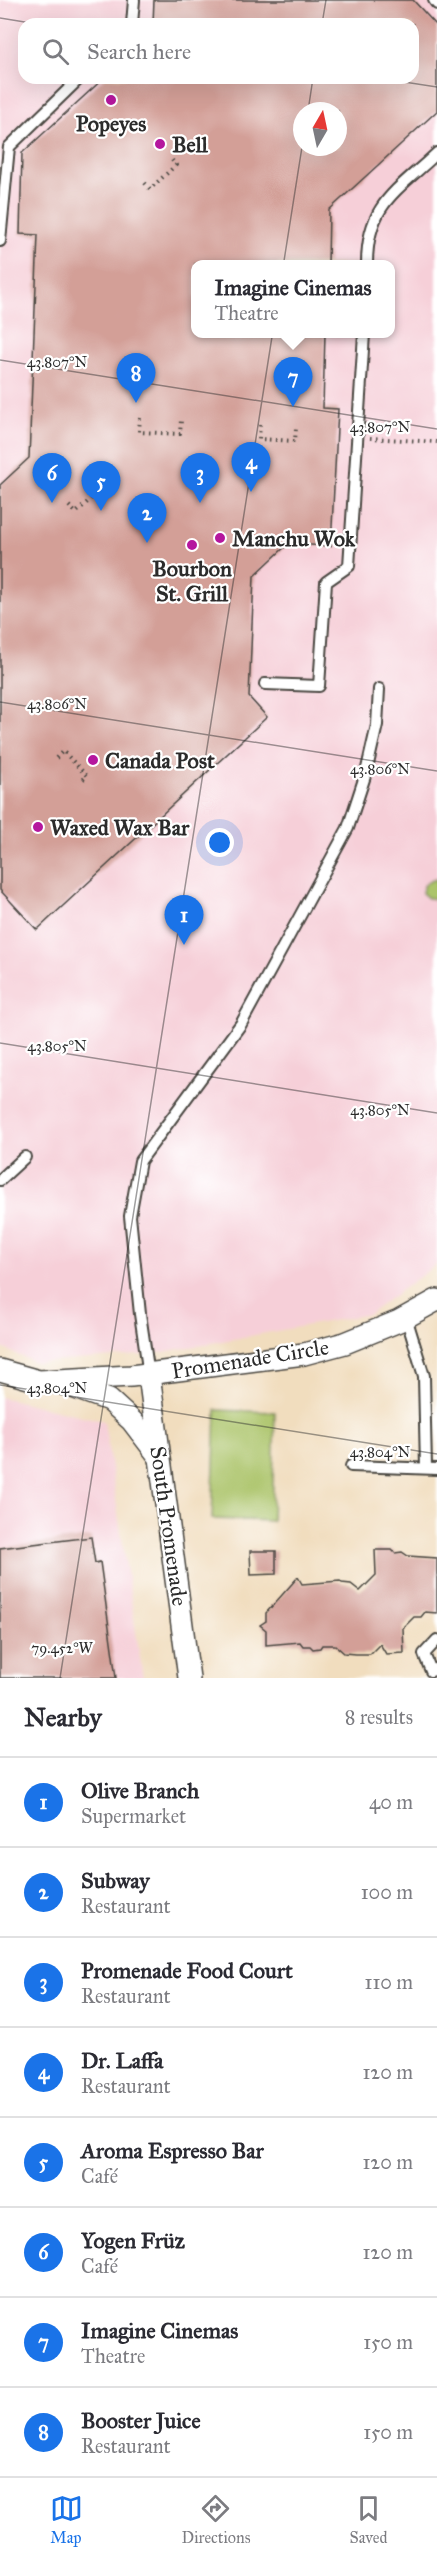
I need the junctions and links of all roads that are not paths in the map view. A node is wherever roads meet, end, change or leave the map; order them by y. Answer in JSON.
{"nodes":[{"id":1,"x":134,"y":0,"type":"edge"},
{"id":2,"x":434,"y":0,"type":"edge"},
{"id":3,"x":437,"y":4,"type":"edge"},
{"id":4,"x":132,"y":18,"type":"edge"},
{"id":5,"x":73,"y":84,"type":"edge"},
{"id":6,"x":4,"y":146,"type":"edge"},
{"id":7,"x":437,"y":153,"type":"edge"},
{"id":8,"x":0,"y":241,"type":"edge"},
{"id":9,"x":367,"y":260,"type":"edge"},
{"id":10,"x":364,"y":338,"type":"edge"},
{"id":11,"x":265,"y":684,"type":"dead end"},
{"id":12,"x":379,"y":689,"type":"dead end"},
{"id":13,"x":25,"y":1157,"type":"dead end"},
{"id":14,"x":0,"y":1180,"type":"edge"},
{"id":15,"x":437,"y":1300,"type":"edge"},
{"id":16,"x":406,"y":1317,"type":"junction"},
{"id":17,"x":0,"y":1370,"type":"edge"},
{"id":18,"x":149,"y":1375,"type":"junction"},
{"id":19,"x":52,"y":1380,"type":"junction"},
{"id":20,"x":159,"y":1456,"type":"junction"},
{"id":21,"x":351,"y":1466,"type":"dead end"},
{"id":22,"x":432,"y":1468,"type":"edge"},
{"id":23,"x":437,"y":1640,"type":"edge"},
{"id":24,"x":437,"y":1669,"type":"edge"},
{"id":25,"x":189,"y":1678,"type":"edge"}],
"edges":[{"from":1,"to":4,"type":"lane"},
{"from":2,"to":3,"type":"lane"},
{"from":5,"to":6,"type":"lane"},
{"from":6,"to":8,"type":"lane"},
{"from":7,"to":9,"type":"lane"},
{"from":10,"to":11,"type":"lane"},
{"from":12,"to":18,"type":"lane"},
{"from":13,"to":14,"type":"lane"},
{"from":15,"to":16,"type":"street","name":"Promenade Circle"},
{"from":16,"to":18,"type":"street","name":"Promenade Circle"},
{"from":16,"to":22,"type":"lane"},
{"from":17,"to":19,"type":"street","name":"Promenade Circle"},
{"from":18,"to":19,"type":"street","name":"Promenade Circle"},
{"from":18,"to":20,"type":"street","name":"South Promenade"},
{"from":19,"to":20,"type":"street","name":"Promenade Circle"},
{"from":20,"to":25,"type":"street","name":"South Promenade"},
{"from":21,"to":22,"type":"lane"},
{"from":23,"to":24,"type":"lane"}]}
